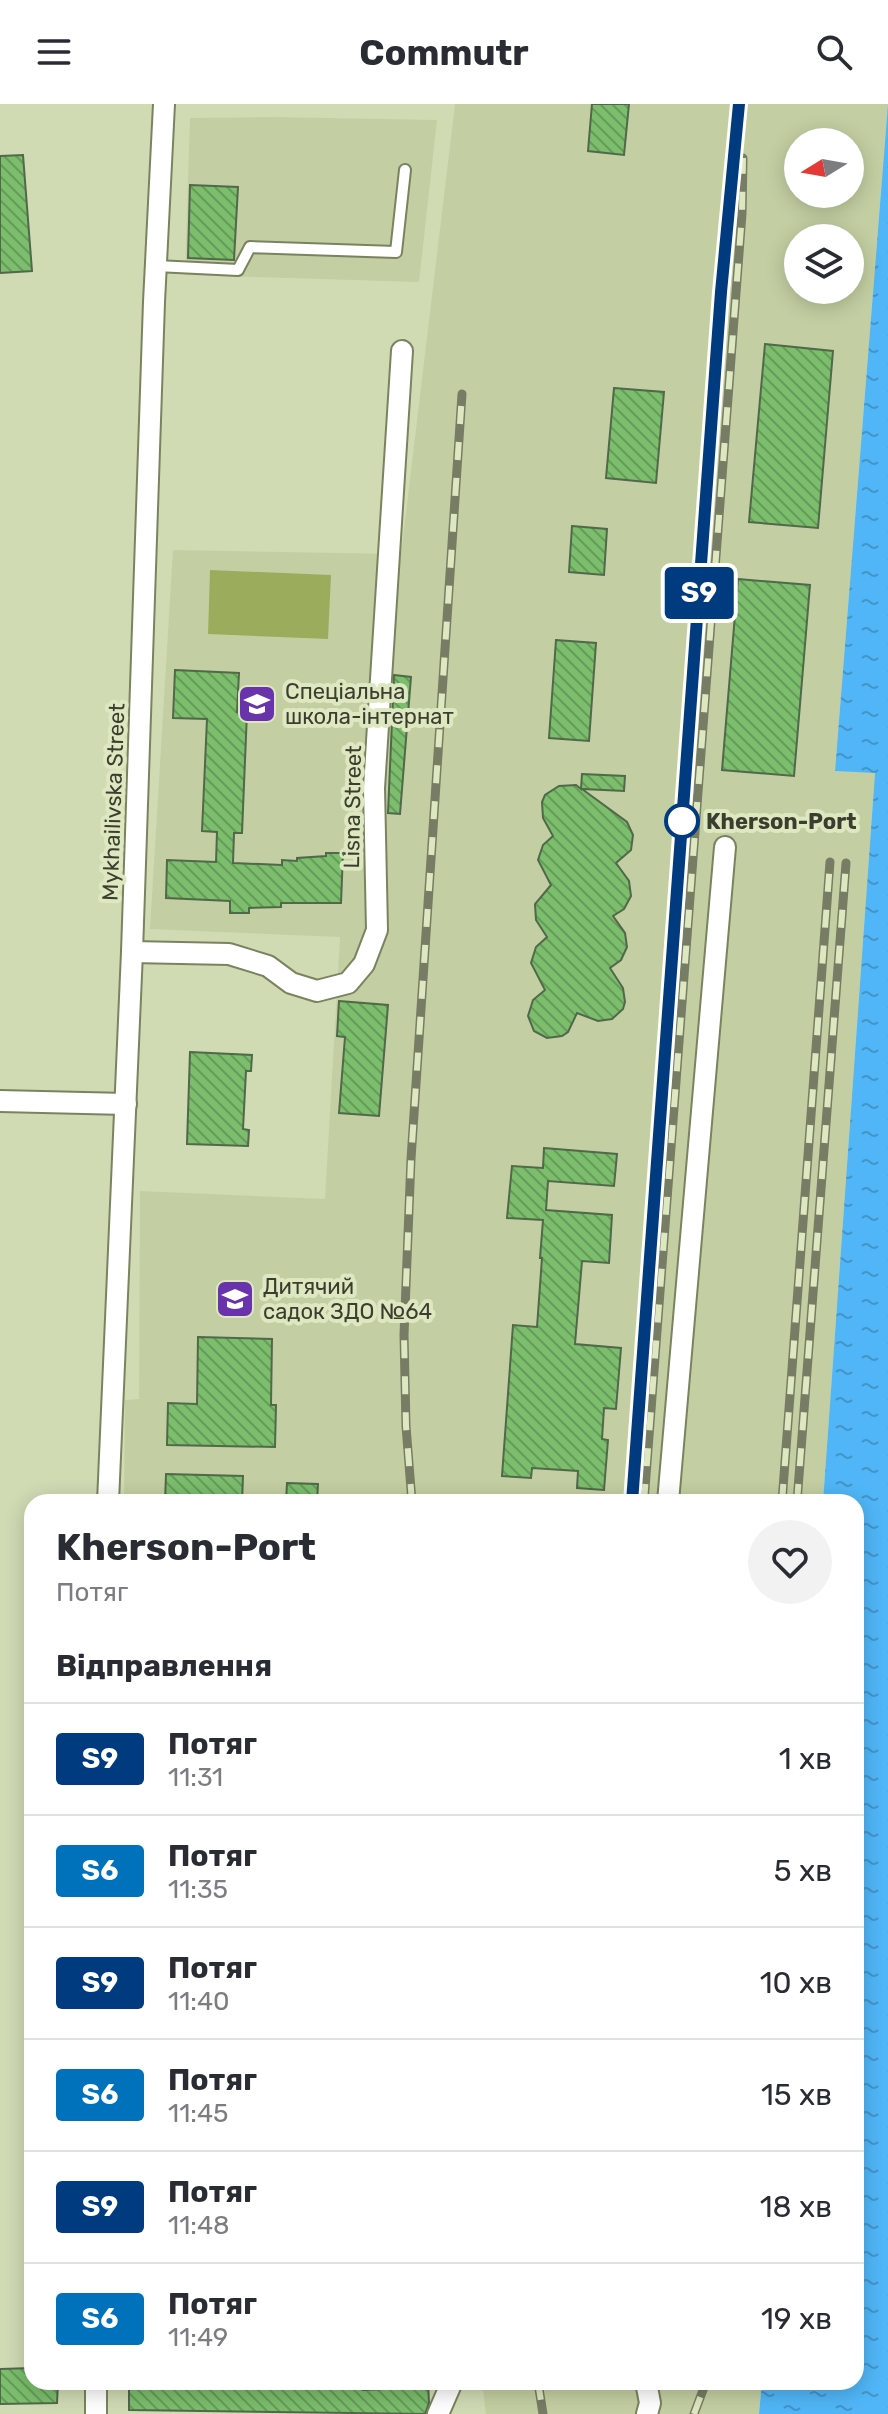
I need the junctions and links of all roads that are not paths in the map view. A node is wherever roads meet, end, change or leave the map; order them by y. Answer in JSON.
{"nodes":[{"id":1,"x":164,"y":104,"type":"edge"},
{"id":2,"x":405,"y":170,"type":"dead end"},
{"id":3,"x":156,"y":266,"type":"junction"},
{"id":4,"x":402,"y":351,"type":"dead end"},
{"id":5,"x":725,"y":847,"type":"dead end"},
{"id":6,"x":132,"y":952,"type":"junction"},
{"id":7,"x":0,"y":1101,"type":"edge"},
{"id":8,"x":126,"y":1104,"type":"junction"},
{"id":9,"x":108,"y":1494,"type":"edge"},
{"id":10,"x":669,"y":1494,"type":"edge"},
{"id":11,"x":96,"y":2390,"type":"edge"},
{"id":12,"x":448,"y":2390,"type":"edge"},
{"id":13,"x":648,"y":2390,"type":"edge"},
{"id":14,"x":96,"y":2414,"type":"edge"},
{"id":15,"x":438,"y":2414,"type":"edge"},
{"id":16,"x":647,"y":2414,"type":"edge"}],
"edges":[{"from":1,"to":3,"type":"street","name":"Mykhailivska Street"},
{"from":2,"to":3,"type":"lane"},
{"from":3,"to":6,"type":"street","name":"Mykhailivska Street"},
{"from":4,"to":6,"type":"street","name":"Lisna Street"},
{"from":5,"to":10,"type":"street"},
{"from":6,"to":8,"type":"street","name":"Mykhailivska Street"},
{"from":7,"to":8,"type":"street"},
{"from":8,"to":9,"type":"street","name":"Mykhailivska Street"},
{"from":11,"to":14,"type":"street"},
{"from":12,"to":15,"type":"street"},
{"from":13,"to":16,"type":"street"}]}
